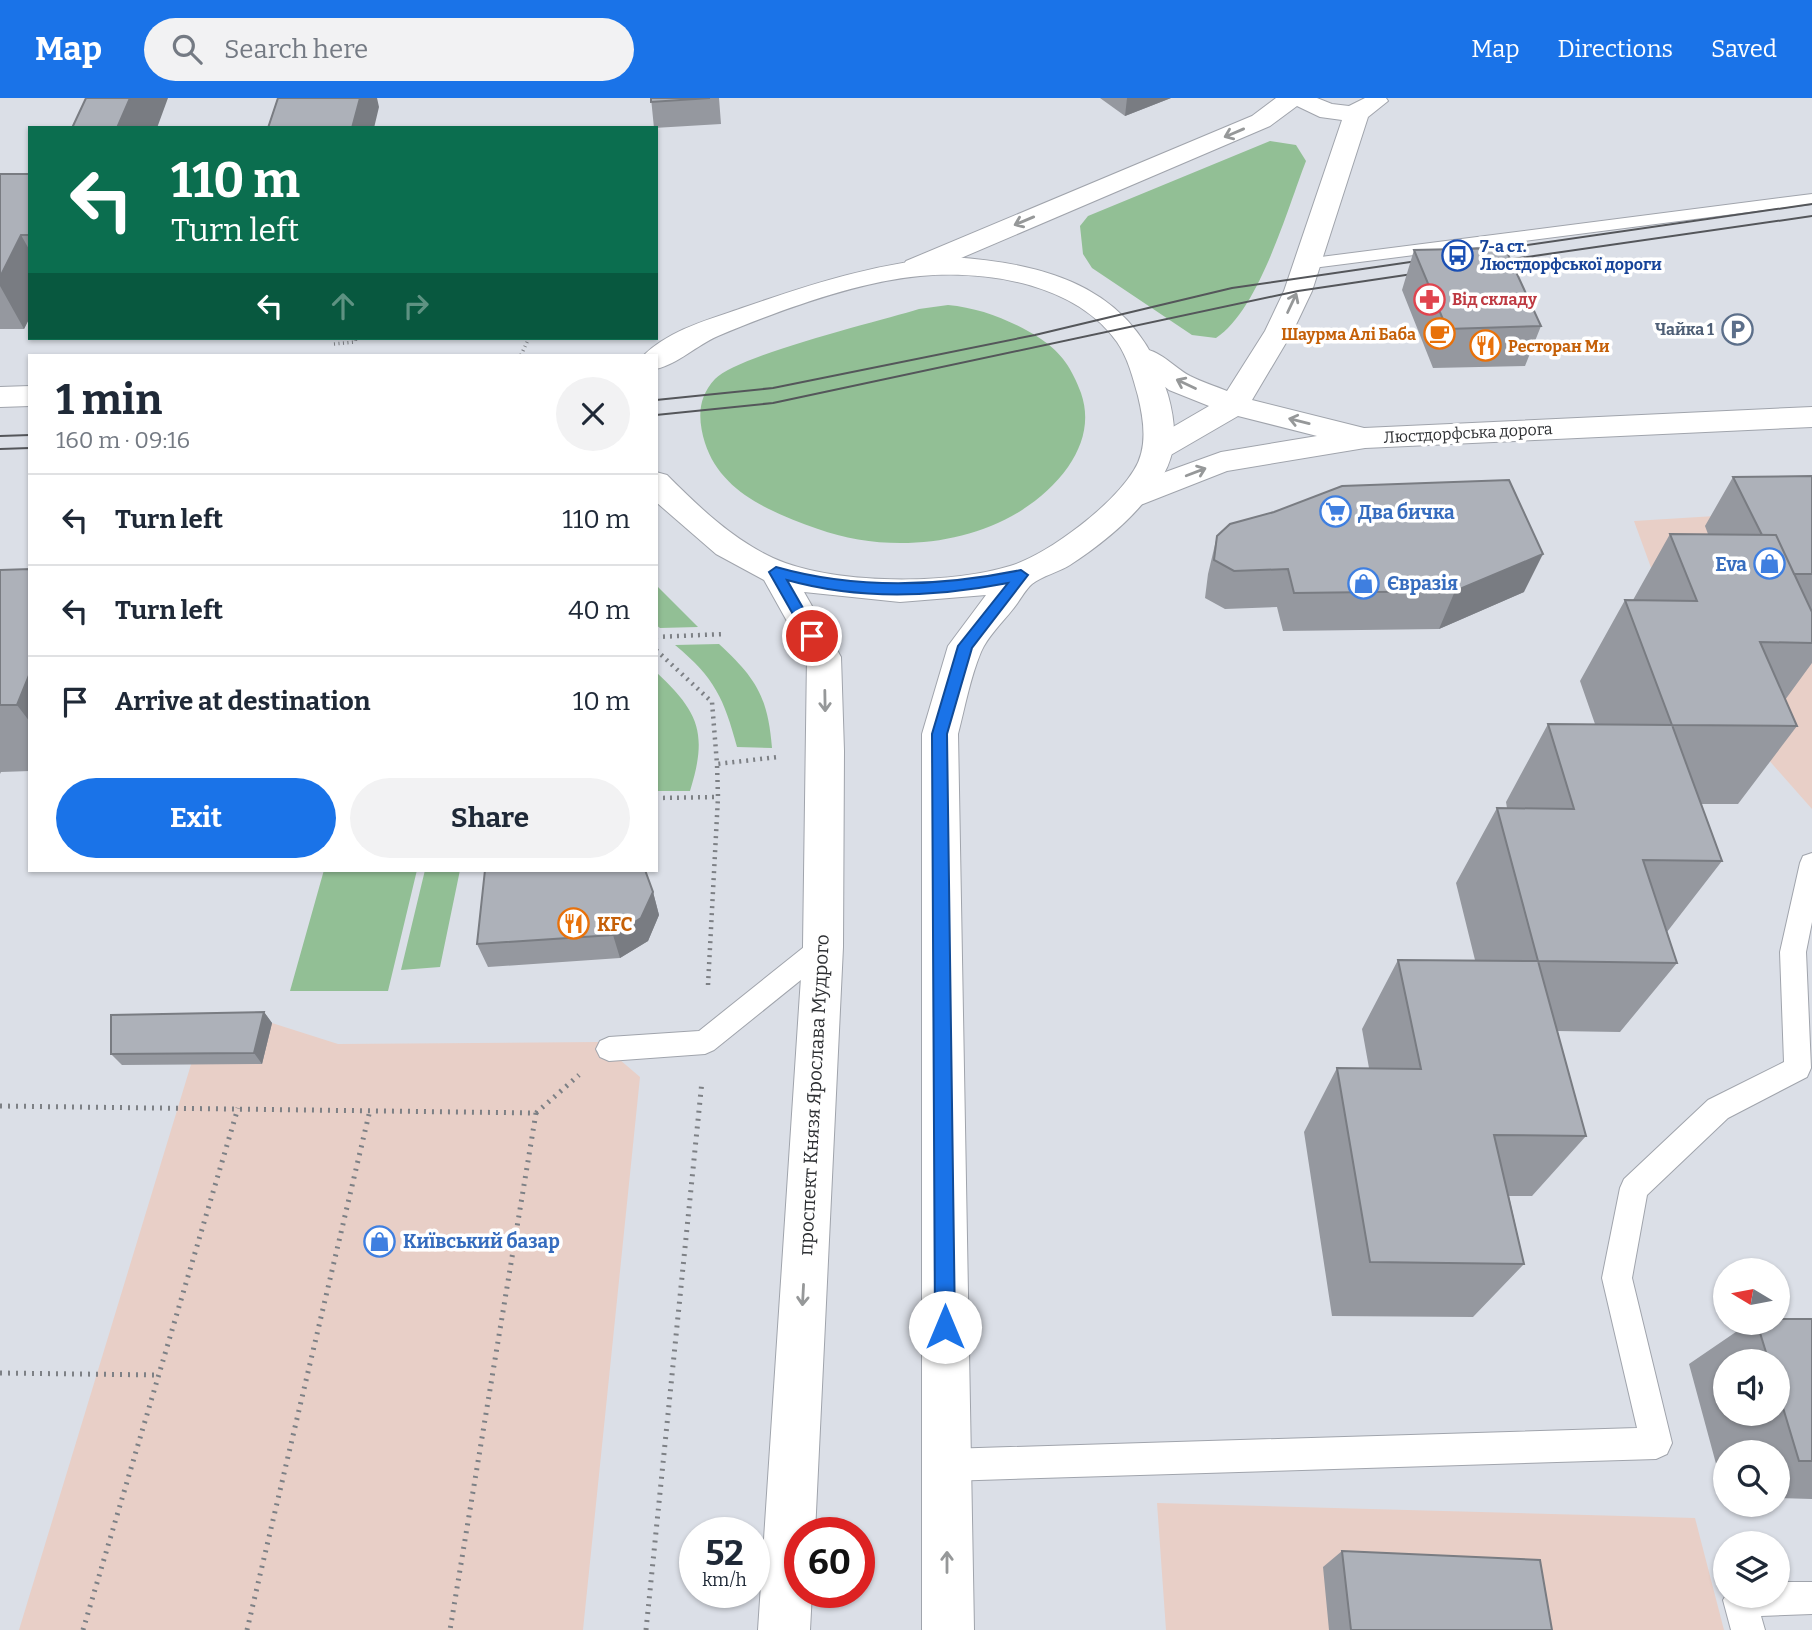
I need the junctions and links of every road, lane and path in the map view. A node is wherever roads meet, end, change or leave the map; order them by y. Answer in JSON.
{"nodes":[{"id":1,"x":1292,"y":98,"type":"edge"},
{"id":2,"x":1301,"y":98,"type":"edge"},
{"id":3,"x":1367,"y":105,"type":"edge"},
{"id":4,"x":1812,"y":199,"type":"edge"},
{"id":5,"x":1305,"y":264,"type":"junction"},
{"id":6,"x":916,"y":267,"type":"junction"},
{"id":7,"x":356,"y":340,"type":"edge"},
{"id":8,"x":334,"y":344,"type":"dead end"},
{"id":9,"x":1141,"y":356,"type":"junction"},
{"id":10,"x":658,"y":358,"type":"edge"},
{"id":11,"x":28,"y":396,"type":"edge"},
{"id":12,"x":0,"y":397,"type":"edge"},
{"id":13,"x":1234,"y":405,"type":"junction"},
{"id":14,"x":1812,"y":417,"type":"edge"},
{"id":15,"x":1365,"y":438,"type":"junction"},
{"id":16,"x":1158,"y":449,"type":"junction"},
{"id":17,"x":658,"y":485,"type":"edge"},
{"id":18,"x":1132,"y":495,"type":"junction"},
{"id":19,"x":776,"y":572,"type":"junction"},
{"id":20,"x":1021,"y":575,"type":"junction"},
{"id":21,"x":724,"y":634,"type":"dead end"},
{"id":22,"x":658,"y":637,"type":"edge"},
{"id":23,"x":658,"y":652,"type":"edge"},
{"id":24,"x":786,"y":756,"type":"dead end"},
{"id":25,"x":717,"y":764,"type":"junction"},
{"id":26,"x":718,"y":797,"type":"junction"},
{"id":27,"x":658,"y":798,"type":"edge"},
{"id":28,"x":1812,"y":863,"type":"edge"},
{"id":29,"x":823,"y":947,"type":"junction"},
{"id":30,"x":705,"y":1042,"type":"junction"},
{"id":31,"x":608,"y":1049,"type":"joint"},
{"id":32,"x":0,"y":1106,"type":"edge"},
{"id":33,"x":238,"y":1108,"type":"junction"},
{"id":34,"x":370,"y":1110,"type":"junction"},
{"id":35,"x":536,"y":1114,"type":"junction"},
{"id":36,"x":0,"y":1373,"type":"edge"},
{"id":37,"x":158,"y":1376,"type":"junction"},
{"id":38,"x":947,"y":1465,"type":"junction"},
{"id":39,"x":1812,"y":1598,"type":"edge"},
{"id":40,"x":83,"y":1630,"type":"edge"},
{"id":41,"x":247,"y":1630,"type":"edge"},
{"id":42,"x":450,"y":1630,"type":"edge"},
{"id":43,"x":646,"y":1630,"type":"edge"},
{"id":44,"x":784,"y":1630,"type":"edge"},
{"id":45,"x":948,"y":1630,"type":"edge"},
{"id":46,"x":1748,"y":1630,"type":"edge"}],
"edges":[{"from":1,"to":6,"type":"main road","one_way":true},
{"from":2,"to":3,"type":"main road"},
{"from":3,"to":5,"type":"main road"},
{"from":4,"to":5,"type":"lane"},
{"from":13,"to":5,"type":"main road","one_way":true},
{"from":6,"to":9,"type":"main road"},
{"from":6,"to":10,"type":"main road"},
{"from":7,"to":8,"type":"path"},
{"from":13,"to":9,"type":"main road","one_way":true},
{"from":9,"to":16,"type":"main road"},
{"from":11,"to":12,"type":"main road"},
{"from":15,"to":13,"type":"main road","one_way":true},
{"from":13,"to":16,"type":"main road"},
{"from":14,"to":15,"type":"main road","name":"Люстдорфська дорога"},
{"from":18,"to":15,"type":"main road","name":"Люстдорфська дорога","one_way":true},
{"from":16,"to":18,"type":"main road"},
{"from":17,"to":19,"type":"main road"},
{"from":18,"to":20,"type":"main road"},
{"from":19,"to":20,"type":"main road"},
{"from":19,"to":29,"type":"main road","name":"проспект Князя Ярослава Мудрого","one_way":true},
{"from":20,"to":38,"type":"main road"},
{"from":21,"to":22,"type":"path"},
{"from":23,"to":25,"type":"path"},
{"from":24,"to":25,"type":"path"},
{"from":25,"to":26,"type":"path"},
{"from":26,"to":27,"type":"path"},
{"from":26,"to":30,"type":"path"},
{"from":28,"to":38,"type":"lane"},
{"from":29,"to":30,"type":"lane"},
{"from":29,"to":44,"type":"main road","name":"проспект Князя Ярослава Мудрого","one_way":true},
{"from":30,"to":31,"type":"lane"},
{"from":30,"to":43,"type":"path"},
{"from":31,"to":35,"type":"path"},
{"from":32,"to":33,"type":"path"},
{"from":33,"to":34,"type":"path"},
{"from":33,"to":37,"type":"path"},
{"from":34,"to":35,"type":"path"},
{"from":34,"to":41,"type":"path"},
{"from":35,"to":42,"type":"path"},
{"from":36,"to":37,"type":"path"},
{"from":37,"to":40,"type":"path"},
{"from":45,"to":38,"type":"main road","one_way":true},
{"from":39,"to":46,"type":"lane"}]}
